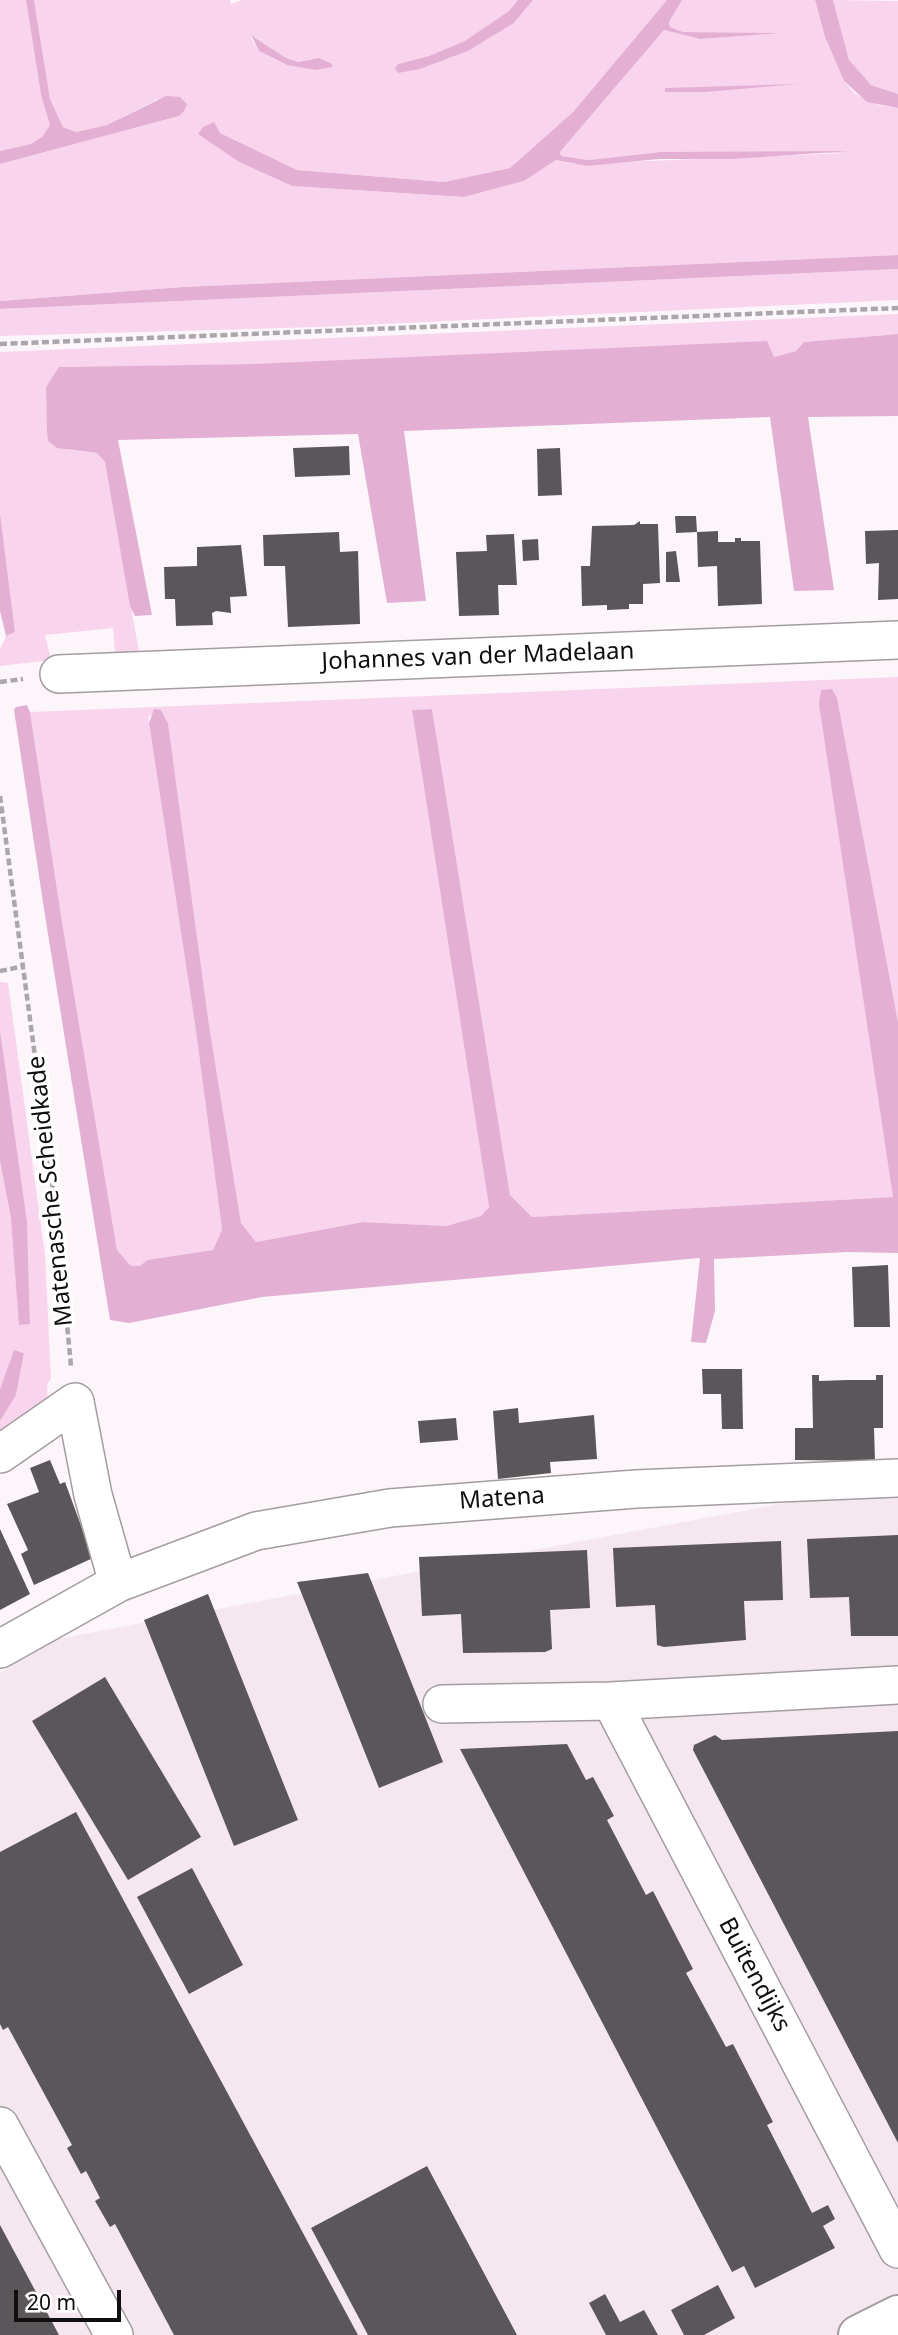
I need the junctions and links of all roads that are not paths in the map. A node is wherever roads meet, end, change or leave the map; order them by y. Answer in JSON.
{"nodes":[{"id":1,"x":898,"y":640,"type":"edge"},
{"id":2,"x":59,"y":674,"type":"dead end"},
{"id":3,"x":0,"y":1454,"type":"edge"},
{"id":4,"x":898,"y":1478,"type":"edge"},
{"id":5,"x":118,"y":1583,"type":"junction"},
{"id":6,"x":0,"y":1649,"type":"edge"},
{"id":7,"x":898,"y":1685,"type":"edge"},
{"id":8,"x":611,"y":1701,"type":"junction"},
{"id":9,"x":442,"y":1704,"type":"dead end"},
{"id":10,"x":0,"y":2126,"type":"edge"},
{"id":11,"x":898,"y":2249,"type":"edge"},
{"id":12,"x":898,"y":2315,"type":"edge"},
{"id":13,"x":114,"y":2335,"type":"edge"},
{"id":14,"x":858,"y":2335,"type":"edge"}],
"edges":[{"from":1,"to":2,"type":"street","name":"Johannes van der Madelaan"},
{"from":3,"to":5,"type":"street"},
{"from":4,"to":5,"type":"street","name":"Matena"},
{"from":5,"to":6,"type":"street","name":"Matena"},
{"from":7,"to":8,"type":"street"},
{"from":8,"to":9,"type":"street"},
{"from":8,"to":11,"type":"street","name":"Buitendijks"},
{"from":10,"to":13,"type":"street"},
{"from":12,"to":14,"type":"street"}]}
